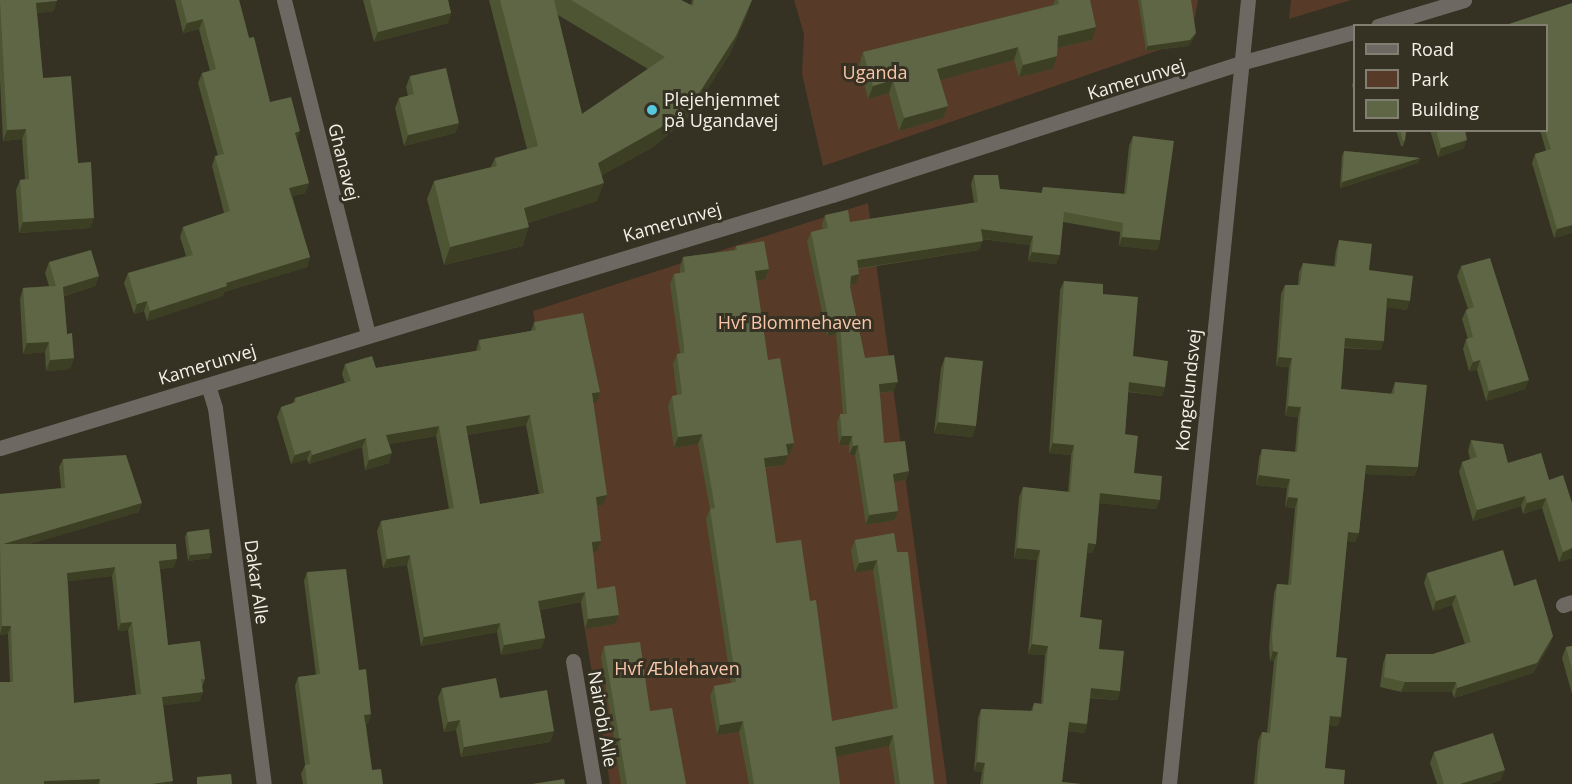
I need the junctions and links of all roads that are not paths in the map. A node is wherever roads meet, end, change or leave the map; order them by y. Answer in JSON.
{"nodes":[{"id":1,"x":284,"y":0,"type":"edge"},
{"id":2,"x":1248,"y":0,"type":"edge"},
{"id":3,"x":1464,"y":0,"type":"edge"},
{"id":4,"x":1384,"y":24,"type":"edge"},
{"id":5,"x":1353,"y":32,"type":"edge"},
{"id":6,"x":1240,"y":63,"type":"junction"},
{"id":7,"x":368,"y":334,"type":"junction"},
{"id":8,"x":208,"y":385,"type":"junction"},
{"id":9,"x":0,"y":448,"type":"edge"},
{"id":10,"x":573,"y":661,"type":"dead end"},
{"id":11,"x":264,"y":784,"type":"edge"},
{"id":12,"x":594,"y":784,"type":"edge"},
{"id":13,"x":1169,"y":784,"type":"edge"}],
"edges":[{"from":1,"to":7,"type":"street","name":"Ghanavej"},
{"from":2,"to":6,"type":"street","name":"Kongelundsvej"},
{"from":3,"to":4,"type":"street"},
{"from":5,"to":6,"type":"street","name":"Kamerunvej"},
{"from":6,"to":7,"type":"street","name":"Kamerunvej"},
{"from":6,"to":13,"type":"street","name":"Kongelundsvej"},
{"from":7,"to":8,"type":"street","name":"Kamerunvej"},
{"from":8,"to":9,"type":"street","name":"Kamerunvej"},
{"from":8,"to":11,"type":"street","name":"Dakar Alle"},
{"from":10,"to":12,"type":"street","name":"Nairobi Alle"}]}
